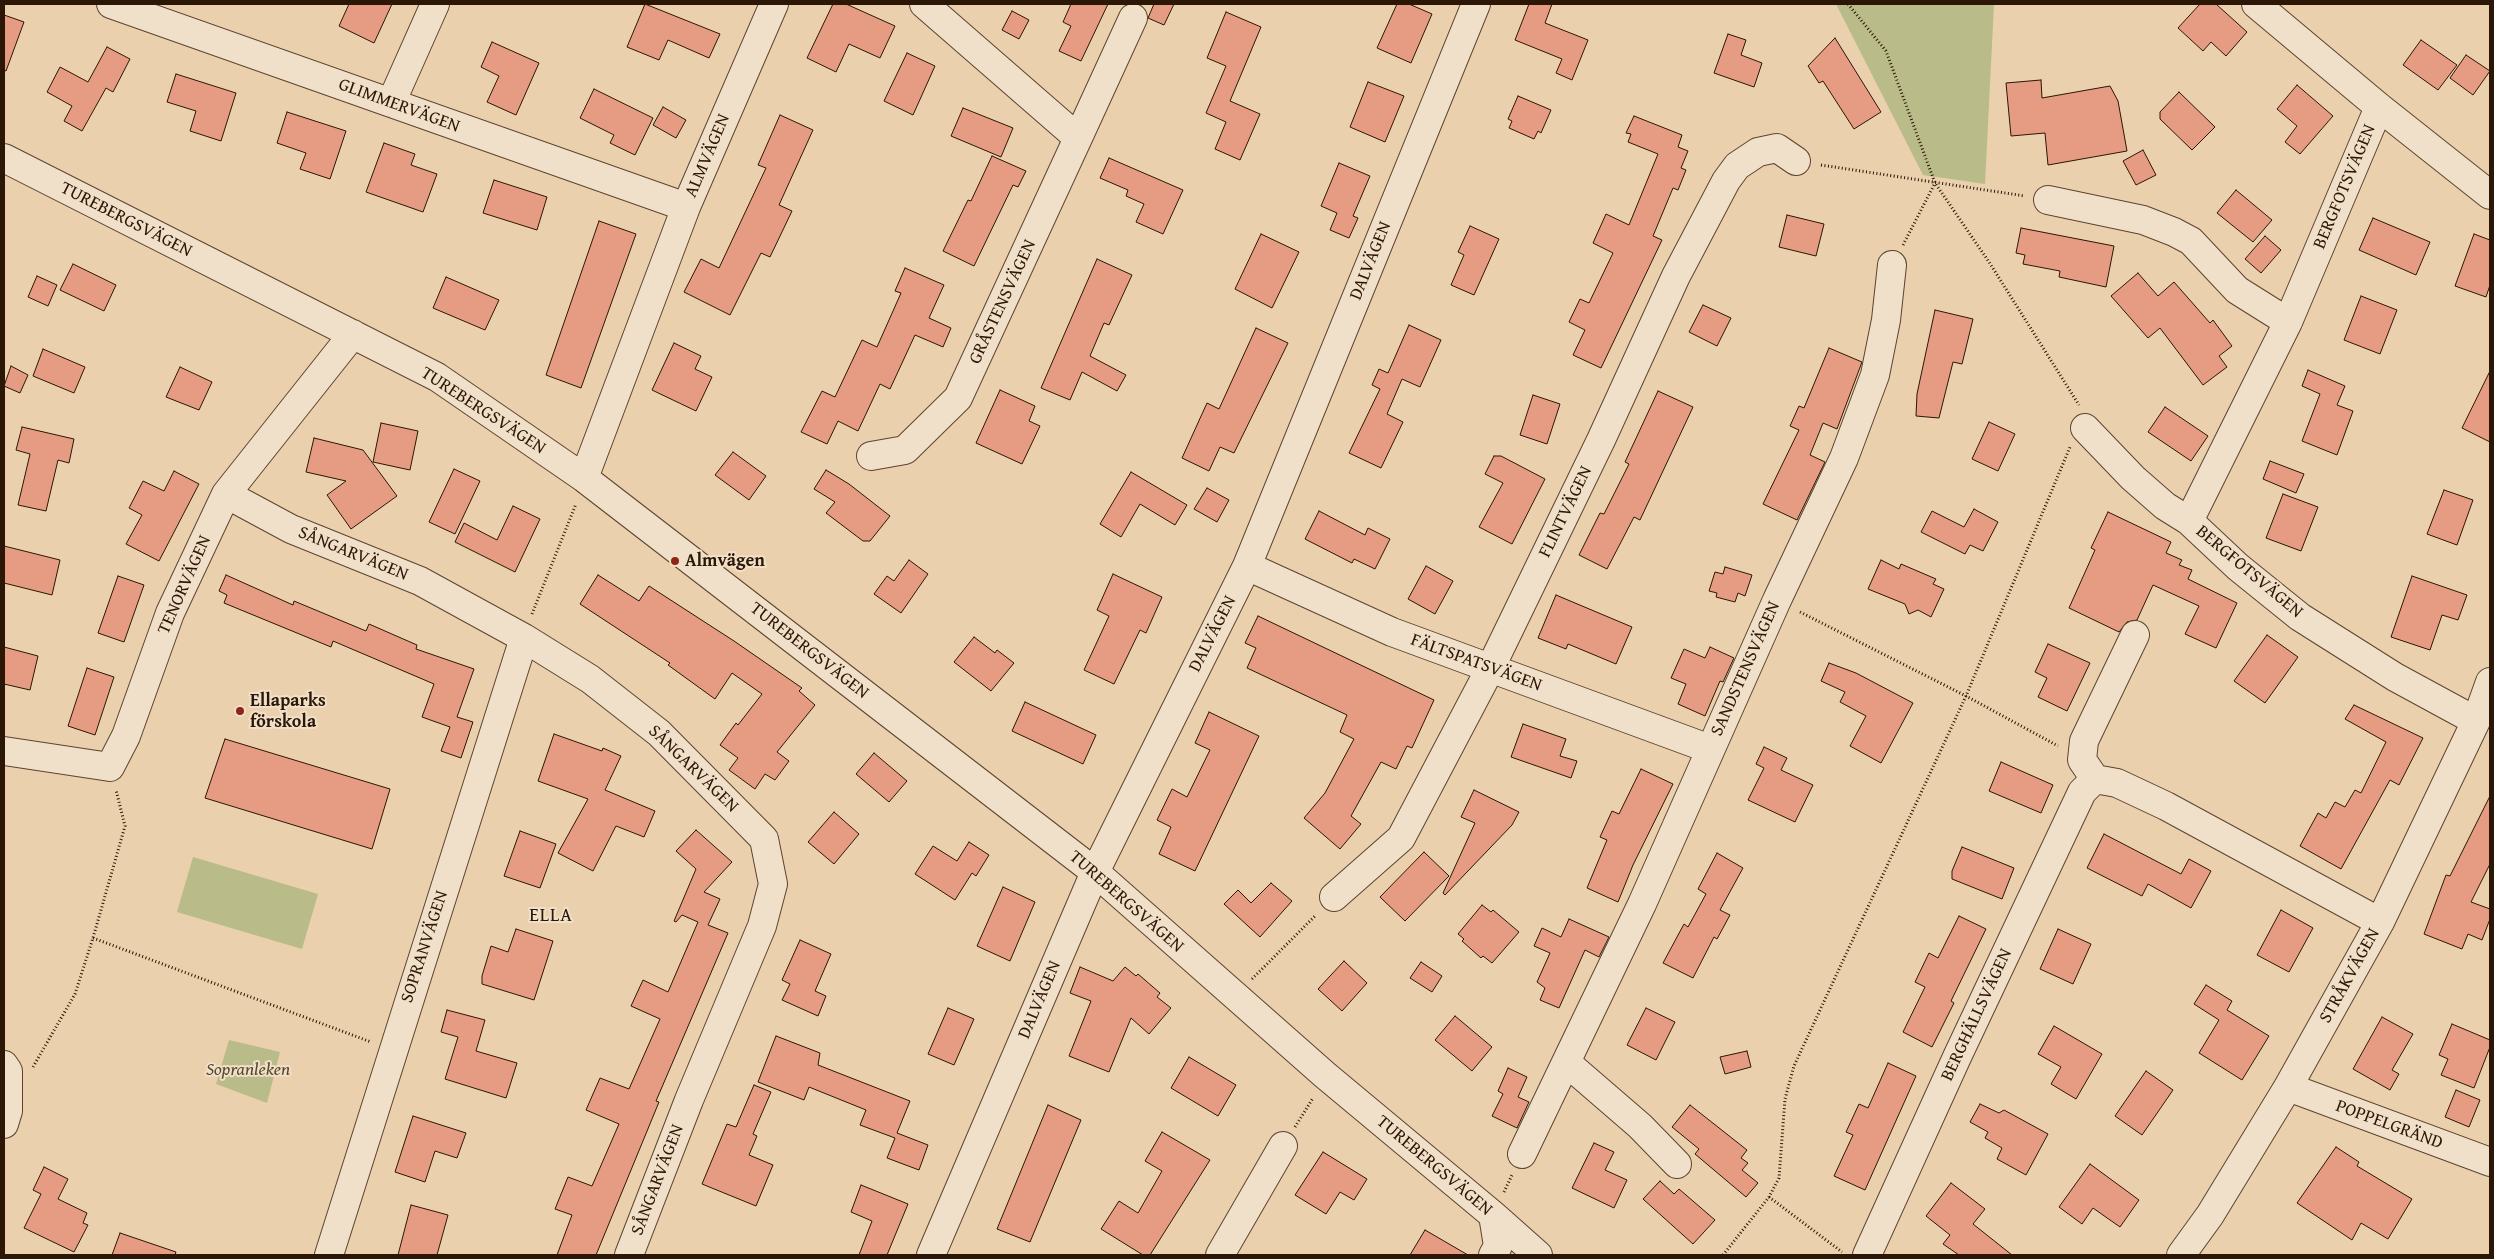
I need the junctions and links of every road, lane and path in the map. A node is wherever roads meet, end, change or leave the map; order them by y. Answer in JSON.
{"nodes":[{"id":1,"x":111,"y":4,"type":"edge"},
{"id":2,"x":435,"y":4,"type":"edge"},
{"id":3,"x":774,"y":4,"type":"edge"},
{"id":4,"x":924,"y":4,"type":"edge"},
{"id":5,"x":1476,"y":4,"type":"edge"},
{"id":6,"x":1848,"y":4,"type":"edge"},
{"id":7,"x":2256,"y":4,"type":"edge"},
{"id":8,"x":1133,"y":18,"type":"dead end"},
{"id":9,"x":391,"y":103,"type":"junction"},
{"id":10,"x":2379,"y":107,"type":"junction"},
{"id":11,"x":1078,"y":138,"type":"junction"},
{"id":12,"x":4,"y":158,"type":"edge"},
{"id":13,"x":1796,"y":161,"type":"joint"},
{"id":14,"x":1935,"y":183,"type":"junction"},
{"id":15,"x":2490,"y":196,"type":"edge"},
{"id":16,"x":2048,"y":200,"type":"joint"},
{"id":17,"x":686,"y":208,"type":"junction"},
{"id":18,"x":1892,"y":265,"type":"joint"},
{"id":19,"x":2288,"y":322,"type":"junction"},
{"id":20,"x":353,"y":334,"type":"junction"},
{"id":21,"x":2081,"y":427,"type":"junction"},
{"id":22,"x":871,"y":456,"type":"dead end"},
{"id":23,"x":582,"y":486,"type":"junction"},
{"id":24,"x":226,"y":494,"type":"junction"},
{"id":25,"x":2189,"y":521,"type":"junction"},
{"id":26,"x":1247,"y":566,"type":"junction"},
{"id":27,"x":1777,"y":600,"type":"junction"},
{"id":28,"x":2135,"y":636,"type":"dead end"},
{"id":29,"x":524,"y":638,"type":"junction"},
{"id":30,"x":1490,"y":669,"type":"junction"},
{"id":31,"x":2490,"y":682,"type":"edge"},
{"id":32,"x":1966,"y":696,"type":"junction"},
{"id":33,"x":2476,"y":721,"type":"junction"},
{"id":34,"x":1710,"y":749,"type":"junction"},
{"id":35,"x":4,"y":751,"type":"edge"},
{"id":36,"x":110,"y":767,"type":"junction"},
{"id":37,"x":2089,"y":770,"type":"junction"},
{"id":38,"x":1095,"y":872,"type":"junction"},
{"id":39,"x":1334,"y":897,"type":"joint"},
{"id":40,"x":2380,"y":922,"type":"junction"},
{"id":41,"x":93,"y":938,"type":"junction"},
{"id":42,"x":1235,"y":996,"type":"junction"},
{"id":43,"x":392,"y":1050,"type":"junction"},
{"id":44,"x":1567,"y":1063,"type":"junction"},
{"id":45,"x":4,"y":1065,"type":"edge"},
{"id":46,"x":32,"y":1069,"type":"dead end"},
{"id":47,"x":1325,"y":1076,"type":"junction"},
{"id":48,"x":2288,"y":1087,"type":"junction"},
{"id":49,"x":4,"y":1124,"type":"edge"},
{"id":50,"x":1283,"y":1146,"type":"joint"},
{"id":51,"x":1522,"y":1154,"type":"joint"},
{"id":52,"x":2490,"y":1162,"type":"edge"},
{"id":53,"x":1677,"y":1164,"type":"dead end"},
{"id":54,"x":1769,"y":1197,"type":"junction"},
{"id":55,"x":1493,"y":1214,"type":"junction"},
{"id":56,"x":329,"y":1255,"type":"edge"},
{"id":57,"x":629,"y":1255,"type":"edge"},
{"id":58,"x":931,"y":1255,"type":"edge"},
{"id":59,"x":1220,"y":1255,"type":"edge"},
{"id":60,"x":1493,"y":1255,"type":"edge"},
{"id":61,"x":1538,"y":1255,"type":"edge"},
{"id":62,"x":1723,"y":1255,"type":"edge"},
{"id":63,"x":1847,"y":1255,"type":"edge"},
{"id":64,"x":1867,"y":1255,"type":"edge"},
{"id":65,"x":2181,"y":1255,"type":"edge"}],
"edges":[{"from":1,"to":9,"type":"street","name":"GLIMMERVÄGEN"},
{"from":2,"to":9,"type":"street"},
{"from":3,"to":17,"type":"street","name":"ALMVÄGEN"},
{"from":4,"to":11,"type":"street"},
{"from":5,"to":26,"type":"street","name":"DALVÄGEN"},
{"from":6,"to":14,"type":"path"},
{"from":7,"to":10,"type":"street","name":"BERGFOTSVÄGEN"},
{"from":8,"to":11,"type":"street","name":"GRÅSTENSVÄGEN"},
{"from":9,"to":17,"type":"street","name":"GLIMMERVÄGEN"},
{"from":10,"to":15,"type":"street","name":"BERGFOTSVÄGEN"},
{"from":10,"to":19,"type":"street","name":"BERGFOTSVÄGEN"},
{"from":11,"to":22,"type":"street","name":"GRÅSTENSVÄGEN"},
{"from":12,"to":20,"type":"street","name":"TUREBERGSVÄGEN"},
{"from":13,"to":14,"type":"path"},
{"from":13,"to":30,"type":"street","name":"FLINTVÄGEN"},
{"from":14,"to":16,"type":"path"},
{"from":14,"to":18,"type":"path"},
{"from":14,"to":21,"type":"path"},
{"from":16,"to":19,"type":"street"},
{"from":17,"to":23,"type":"street","name":"ALMVÄGEN"},
{"from":18,"to":27,"type":"street","name":"SANDSTENSVÄGEN"},
{"from":19,"to":25,"type":"street","name":"BERGFOTSVÄGEN"},
{"from":20,"to":23,"type":"street","name":"TUREBERGSVÄGEN"},
{"from":20,"to":24,"type":"street","name":"TENORVÄGEN"},
{"from":21,"to":25,"type":"street"},
{"from":21,"to":32,"type":"path"},
{"from":23,"to":29,"type":"path"},
{"from":23,"to":38,"type":"street","name":"TUREBERGSVÄGEN"},
{"from":24,"to":29,"type":"street","name":"SÅNGARVÄGEN"},
{"from":24,"to":36,"type":"street","name":"TENORVÄGEN"},
{"from":25,"to":33,"type":"street","name":"BERGFOTSVÄGEN"},
{"from":26,"to":30,"type":"street","name":"FÄLTSPATSVÄGEN"},
{"from":26,"to":38,"type":"street","name":"DALVÄGEN"},
{"from":27,"to":32,"type":"path"},
{"from":27,"to":34,"type":"street","name":"SANDSTENSVÄGEN"},
{"from":28,"to":37,"type":"street","name":"BERGHÄLLSVÄGEN"},
{"from":29,"to":43,"type":"street","name":"SOPRANVÄGEN"},
{"from":29,"to":57,"type":"street","name":"SÅNGARVÄGEN"},
{"from":30,"to":34,"type":"street","name":"FÄLTSPATSVÄGEN"},
{"from":30,"to":39,"type":"street","name":"FLINTVÄGEN"},
{"from":31,"to":33,"type":"street","name":"STRÅKVÄGEN"},
{"from":32,"to":37,"type":"path"},
{"from":32,"to":54,"type":"path"},
{"from":33,"to":40,"type":"street","name":"STRÅKVÄGEN"},
{"from":34,"to":44,"type":"street","name":"SANDSTENSVÄGEN"},
{"from":35,"to":36,"type":"street"},
{"from":36,"to":41,"type":"path"},
{"from":37,"to":40,"type":"street"},
{"from":37,"to":64,"type":"street","name":"BERGHÄLLSVÄGEN"},
{"from":38,"to":42,"type":"street","name":"TUREBERGSVÄGEN"},
{"from":38,"to":58,"type":"street","name":"DALVÄGEN"},
{"from":39,"to":42,"type":"path"},
{"from":40,"to":48,"type":"street","name":"STRÅKVÄGEN"},
{"from":41,"to":43,"type":"path"},
{"from":41,"to":46,"type":"path"},
{"from":42,"to":47,"type":"street","name":"TUREBERGSVÄGEN"},
{"from":43,"to":56,"type":"street","name":"SOPRANVÄGEN"},
{"from":44,"to":51,"type":"street","name":"SANDSTENSVÄGEN"},
{"from":44,"to":53,"type":"street"},
{"from":45,"to":49,"type":"street"},
{"from":47,"to":50,"type":"path"},
{"from":47,"to":55,"type":"street","name":"TUREBERGSVÄGEN"},
{"from":48,"to":52,"type":"street","name":"POPPELGRÄND"},
{"from":48,"to":65,"type":"street","name":"STRÅKVÄGEN"},
{"from":50,"to":59,"type":"street"},
{"from":51,"to":55,"type":"path"},
{"from":54,"to":62,"type":"path"},
{"from":54,"to":63,"type":"path"},
{"from":55,"to":60,"type":"street"},
{"from":55,"to":61,"type":"street","name":"TUREBERGSVÄGEN"}]}
